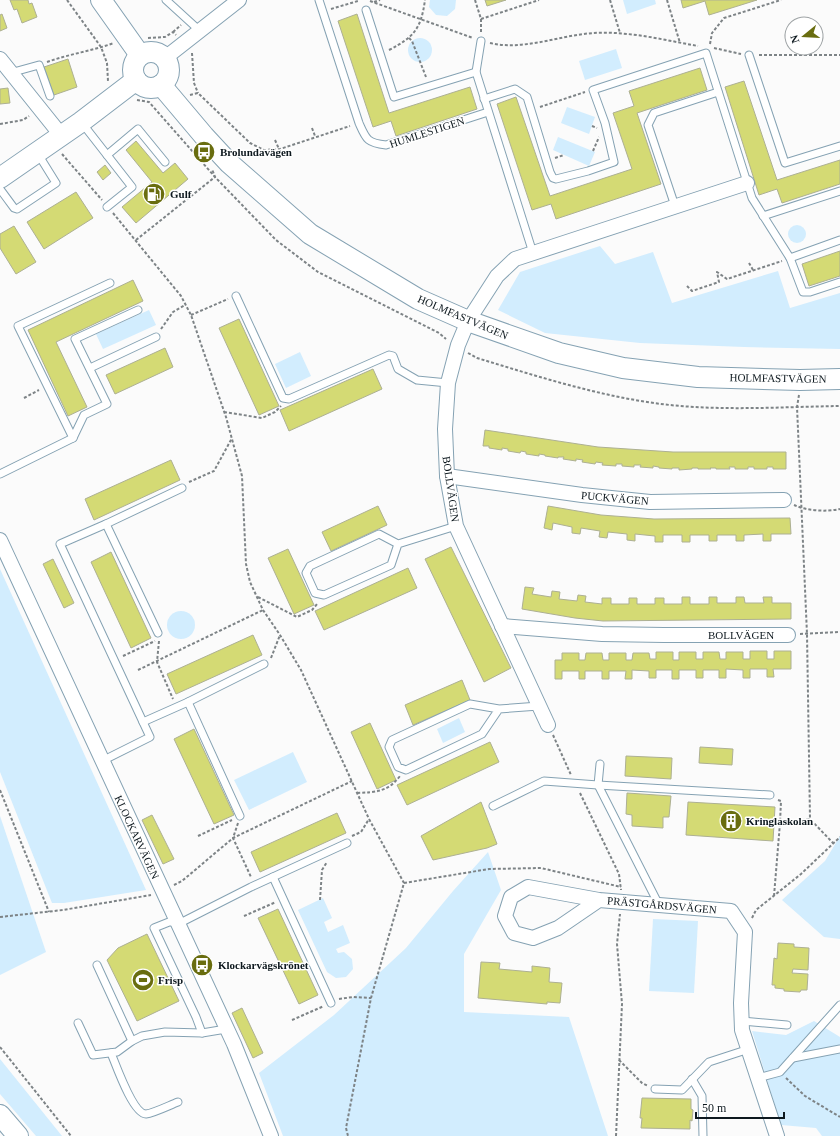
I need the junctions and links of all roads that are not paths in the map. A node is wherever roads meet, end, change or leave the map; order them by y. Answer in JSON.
{"nodes":[{"id":1,"x":101,"y":0,"type":"edge"},
{"id":2,"x":166,"y":0,"type":"edge"},
{"id":3,"x":239,"y":0,"type":"edge"},
{"id":4,"x":319,"y":0,"type":"edge"},
{"id":5,"x":366,"y":10,"type":"dead end"},
{"id":6,"x":200,"y":31,"type":"junction"},
{"id":7,"x":481,"y":41,"type":"road end"},
{"id":8,"x":140,"y":55,"type":"junction"},
{"id":9,"x":749,"y":55,"type":"road end"},
{"id":10,"x":165,"y":58,"type":"junction"},
{"id":11,"x":0,"y":59,"type":"edge"},
{"id":12,"x":476,"y":72,"type":"junction"},
{"id":13,"x":8,"y":76,"type":"edge"},
{"id":14,"x":136,"y":80,"type":"junction"},
{"id":15,"x":161,"y":85,"type":"junction"},
{"id":16,"x":718,"y":92,"type":"junction"},
{"id":17,"x":50,"y":96,"type":"dead end"},
{"id":18,"x":484,"y":99,"type":"junction"},
{"id":19,"x":488,"y":112,"type":"junction"},
{"id":20,"x":81,"y":122,"type":"junction"},
{"id":21,"x":50,"y":143,"type":"junction"},
{"id":22,"x":840,"y":146,"type":"edge"},
{"id":23,"x":107,"y":155,"type":"junction"},
{"id":24,"x":165,"y":162,"type":"dead end"},
{"id":25,"x":0,"y":178,"type":"edge"},
{"id":26,"x":747,"y":183,"type":"junction"},
{"id":27,"x":0,"y":189,"type":"edge"},
{"id":28,"x":840,"y":192,"type":"edge"},
{"id":29,"x":675,"y":206,"type":"junction"},
{"id":30,"x":107,"y":207,"type":"road end"},
{"id":31,"x":763,"y":216,"type":"junction"},
{"id":32,"x":840,"y":240,"type":"edge"},
{"id":33,"x":533,"y":253,"type":"junction"},
{"id":34,"x":790,"y":258,"type":"junction"},
{"id":35,"x":840,"y":282,"type":"edge"},
{"id":36,"x":110,"y":283,"type":"dead end"},
{"id":37,"x":236,"y":296,"type":"road end"},
{"id":38,"x":138,"y":310,"type":"dead end"},
{"id":39,"x":468,"y":321,"type":"junction"},
{"id":40,"x":156,"y":337,"type":"road end"},
{"id":41,"x":90,"y":368,"type":"junction"},
{"id":42,"x":840,"y":379,"type":"edge"},
{"id":43,"x":448,"y":383,"type":"junction"},
{"id":44,"x":73,"y":438,"type":"junction"},
{"id":45,"x":0,"y":474,"type":"edge"},
{"id":46,"x":446,"y":476,"type":"junction"},
{"id":47,"x":182,"y":488,"type":"road end"},
{"id":48,"x":784,"y":500,"type":"road end"},
{"id":49,"x":106,"y":524,"type":"junction"},
{"id":50,"x":456,"y":526,"type":"junction"},
{"id":51,"x":0,"y":540,"type":"edge"},
{"id":52,"x":398,"y":544,"type":"junction"},
{"id":53,"x":502,"y":626,"type":"junction"},
{"id":54,"x":158,"y":633,"type":"dead end"},
{"id":55,"x":788,"y":635,"type":"road end"},
{"id":56,"x":264,"y":664,"type":"road end"},
{"id":57,"x":188,"y":702,"type":"junction"},
{"id":58,"x":539,"y":706,"type":"junction"},
{"id":59,"x":499,"y":709,"type":"junction"},
{"id":60,"x":143,"y":722,"type":"junction"},
{"id":61,"x":548,"y":725,"type":"road end"},
{"id":62,"x":102,"y":761,"type":"junction"},
{"id":63,"x":600,"y":764,"type":"dead end"},
{"id":64,"x":598,"y":785,"type":"junction"},
{"id":65,"x":770,"y":795,"type":"road end"},
{"id":66,"x":493,"y":806,"type":"dead end"},
{"id":67,"x":240,"y":816,"type":"road end"},
{"id":68,"x":347,"y":843,"type":"road end"},
{"id":69,"x":273,"y":877,"type":"junction"},
{"id":70,"x":599,"y":900,"type":"junction"},
{"id":71,"x":659,"y":905,"type":"junction"},
{"id":72,"x":176,"y":922,"type":"junction"},
{"id":73,"x":97,"y":965,"type":"dead end"},
{"id":74,"x":330,"y":1003,"type":"road end"},
{"id":75,"x":840,"y":1005,"type":"edge"},
{"id":76,"x":742,"y":1021,"type":"junction"},
{"id":77,"x":78,"y":1023,"type":"dead end"},
{"id":78,"x":787,"y":1025,"type":"dead end"},
{"id":79,"x":226,"y":1027,"type":"junction"},
{"id":80,"x":202,"y":1033,"type":"junction"},
{"id":81,"x":132,"y":1041,"type":"junction"},
{"id":82,"x":749,"y":1049,"type":"junction"},
{"id":83,"x":840,"y":1049,"type":"edge"},
{"id":84,"x":111,"y":1053,"type":"junction"},
{"id":85,"x":793,"y":1058,"type":"junction"},
{"id":86,"x":758,"y":1078,"type":"junction"},
{"id":87,"x":692,"y":1079,"type":"junction"},
{"id":88,"x":654,"y":1089,"type":"road end"},
{"id":89,"x":178,"y":1102,"type":"dead end"},
{"id":90,"x":0,"y":1115,"type":"edge"},
{"id":91,"x":18,"y":1136,"type":"edge"},
{"id":92,"x":271,"y":1136,"type":"edge"},
{"id":93,"x":703,"y":1136,"type":"edge"},
{"id":94,"x":777,"y":1136,"type":"edge"}],
"edges":[{"from":1,"to":8,"type":"street"},
{"from":2,"to":6,"type":"lane"},
{"from":3,"to":6,"type":"street"},
{"from":4,"to":19,"type":"lane","name":"HUMLESTIGEN"},
{"from":5,"to":12,"type":"lane"},
{"from":6,"to":10,"type":"street"},
{"from":7,"to":12,"type":"lane"},
{"from":8,"to":10,"type":"street"},
{"from":8,"to":14,"type":"street"},
{"from":9,"to":22,"type":"lane"},
{"from":10,"to":15,"type":"street"},
{"from":11,"to":13,"type":"street"},
{"from":12,"to":18,"type":"lane"},
{"from":13,"to":17,"type":"lane"},
{"from":13,"to":21,"type":"street"},
{"from":14,"to":15,"type":"street"},
{"from":14,"to":20,"type":"street"},
{"from":15,"to":39,"type":"street","name":"HOLMFASTVÄGEN"},
{"from":16,"to":18,"type":"lane"},
{"from":16,"to":26,"type":"lane"},
{"from":16,"to":29,"type":"lane"},
{"from":18,"to":19,"type":"lane"},
{"from":19,"to":33,"type":"lane"},
{"from":20,"to":21,"type":"street"},
{"from":20,"to":23,"type":"lane"},
{"from":21,"to":25,"type":"street"},
{"from":21,"to":27,"type":"lane"},
{"from":23,"to":24,"type":"lane"},
{"from":23,"to":30,"type":"lane"},
{"from":26,"to":29,"type":"street"},
{"from":26,"to":31,"type":"lane"},
{"from":28,"to":31,"type":"lane"},
{"from":29,"to":33,"type":"street"},
{"from":31,"to":34,"type":"lane"},
{"from":32,"to":34,"type":"lane"},
{"from":33,"to":39,"type":"street"},
{"from":34,"to":35,"type":"lane"},
{"from":36,"to":44,"type":"lane"},
{"from":37,"to":43,"type":"lane"},
{"from":38,"to":41,"type":"lane"},
{"from":39,"to":42,"type":"street","name":"HOLMFASTVÄGEN"},
{"from":39,"to":43,"type":"street","name":"BOLLVÄGEN"},
{"from":40,"to":41,"type":"lane"},
{"from":41,"to":44,"type":"lane"},
{"from":43,"to":46,"type":"street","name":"BOLLVÄGEN"},
{"from":44,"to":45,"type":"lane"},
{"from":46,"to":48,"type":"street","name":"PUCKVÄGEN"},
{"from":46,"to":50,"type":"street","name":"BOLLVÄGEN"},
{"from":47,"to":49,"type":"lane"},
{"from":49,"to":54,"type":"lane"},
{"from":49,"to":60,"type":"lane"},
{"from":50,"to":52,"type":"lane"},
{"from":50,"to":53,"type":"street","name":"BOLLVÄGEN"},
{"from":51,"to":62,"type":"street","name":"KLOCKARVÄGEN"},
{"from":52,"to":52,"type":"lane"},
{"from":53,"to":55,"type":"street","name":"BOLLVÄGEN"},
{"from":53,"to":58,"type":"street","name":"BOLLVÄGEN"},
{"from":56,"to":57,"type":"lane"},
{"from":57,"to":60,"type":"lane"},
{"from":57,"to":67,"type":"lane"},
{"from":58,"to":59,"type":"lane"},
{"from":58,"to":61,"type":"street","name":"BOLLVÄGEN"},
{"from":59,"to":59,"type":"lane"},
{"from":60,"to":62,"type":"lane"},
{"from":62,"to":72,"type":"street","name":"KLOCKARVÄGEN"},
{"from":63,"to":64,"type":"lane"},
{"from":64,"to":65,"type":"lane"},
{"from":64,"to":66,"type":"lane"},
{"from":64,"to":71,"type":"lane"},
{"from":68,"to":69,"type":"lane"},
{"from":69,"to":72,"type":"lane"},
{"from":69,"to":74,"type":"lane"},
{"from":70,"to":70,"type":"street","name":"PRÄSTGÅRDSVÄGEN"},
{"from":70,"to":71,"type":"street","name":"PRÄSTGÅRDSVÄGEN"},
{"from":71,"to":76,"type":"street","name":"PRÄSTGÅRDSVÄGEN"},
{"from":72,"to":79,"type":"street","name":"KLOCKARVÄGEN"},
{"from":72,"to":80,"type":"lane"},
{"from":73,"to":81,"type":"lane"},
{"from":75,"to":85,"type":"lane"},
{"from":76,"to":78,"type":"lane"},
{"from":76,"to":82,"type":"street"},
{"from":77,"to":84,"type":"lane"},
{"from":79,"to":80,"type":"lane"},
{"from":79,"to":92,"type":"street","name":"KLOCKARVÄGEN"},
{"from":80,"to":81,"type":"lane"},
{"from":81,"to":84,"type":"lane"},
{"from":82,"to":86,"type":"street"},
{"from":82,"to":87,"type":"lane"},
{"from":83,"to":85,"type":"lane"},
{"from":84,"to":89,"type":"lane"},
{"from":85,"to":86,"type":"lane"},
{"from":86,"to":94,"type":"street"},
{"from":87,"to":88,"type":"lane"},
{"from":87,"to":93,"type":"lane"},
{"from":90,"to":91,"type":"street"}]}
